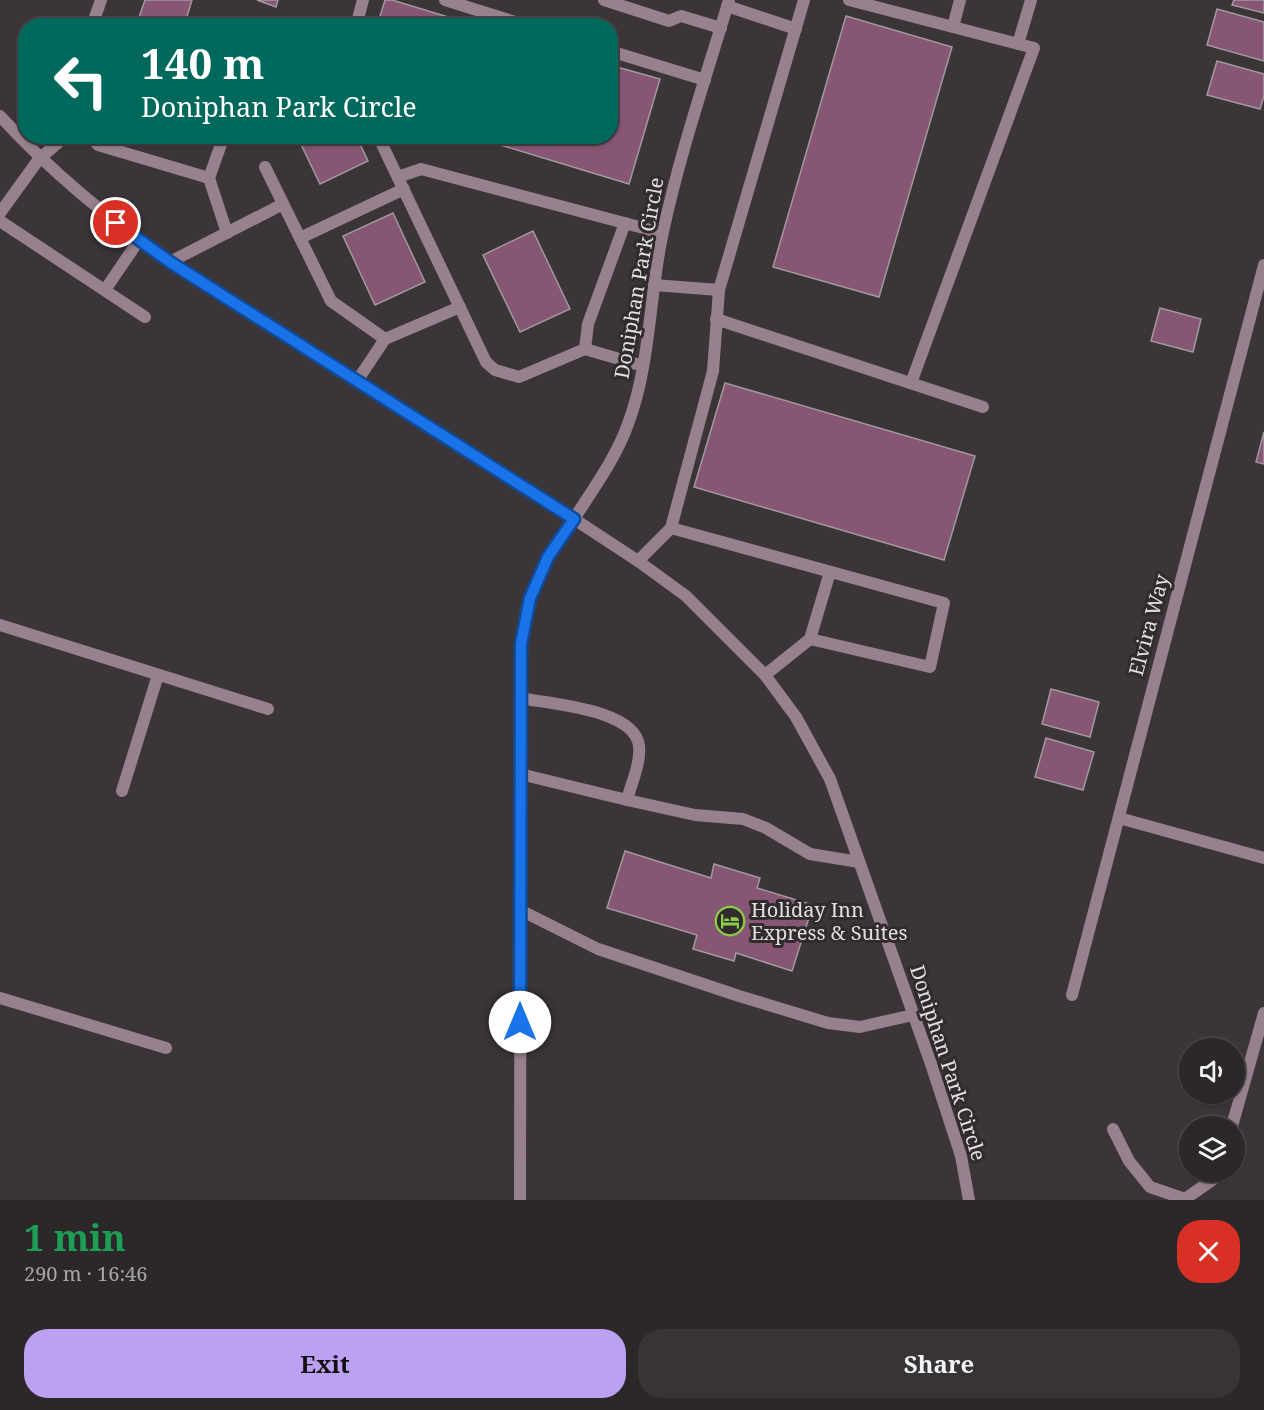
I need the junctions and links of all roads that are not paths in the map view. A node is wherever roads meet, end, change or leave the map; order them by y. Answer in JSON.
{"nodes":[{"id":1,"x":101,"y":0,"type":"edge"},
{"id":2,"x":363,"y":0,"type":"edge"},
{"id":3,"x":445,"y":0,"type":"edge"},
{"id":4,"x":604,"y":0,"type":"edge"},
{"id":5,"x":804,"y":0,"type":"edge"},
{"id":6,"x":849,"y":0,"type":"edge"},
{"id":7,"x":960,"y":0,"type":"edge"},
{"id":8,"x":1031,"y":0,"type":"edge"},
{"id":9,"x":728,"y":3,"type":"edge"},
{"id":10,"x":95,"y":18,"type":"edge"},
{"id":11,"x":358,"y":18,"type":"edge"},
{"id":12,"x":502,"y":18,"type":"edge"},
{"id":13,"x":953,"y":27,"type":"junction"},
{"id":14,"x":721,"y":28,"type":"junction"},
{"id":15,"x":796,"y":28,"type":"junction"},
{"id":16,"x":1018,"y":45,"type":"junction"},
{"id":17,"x":618,"y":53,"type":"edge"},
{"id":18,"x":705,"y":80,"type":"junction"},
{"id":19,"x":0,"y":116,"type":"edge"},
{"id":20,"x":18,"y":136,"type":"edge"},
{"id":21,"x":25,"y":144,"type":"edge"},
{"id":22,"x":57,"y":144,"type":"edge"},
{"id":23,"x":97,"y":144,"type":"edge"},
{"id":24,"x":221,"y":144,"type":"edge"},
{"id":25,"x":382,"y":144,"type":"edge"},
{"id":26,"x":39,"y":159,"type":"junction"},
{"id":27,"x":265,"y":167,"type":"dead end"},
{"id":28,"x":398,"y":177,"type":"junction"},
{"id":29,"x":209,"y":178,"type":"junction"},
{"id":30,"x":404,"y":189,"type":"junction"},
{"id":31,"x":283,"y":204,"type":"junction"},
{"id":32,"x":0,"y":213,"type":"edge"},
{"id":33,"x":0,"y":221,"type":"edge"},
{"id":34,"x":626,"y":223,"type":"junction"},
{"id":35,"x":228,"y":232,"type":"junction"},
{"id":36,"x":662,"y":233,"type":"junction"},
{"id":37,"x":300,"y":238,"type":"junction"},
{"id":38,"x":140,"y":240,"type":"junction"},
{"id":39,"x":170,"y":262,"type":"junction"},
{"id":40,"x":1264,"y":265,"type":"edge"},
{"id":41,"x":654,"y":285,"type":"junction"},
{"id":42,"x":105,"y":290,"type":"junction"},
{"id":43,"x":719,"y":290,"type":"junction"},
{"id":44,"x":460,"y":307,"type":"junction"},
{"id":45,"x":145,"y":317,"type":"dead end"},
{"id":46,"x":717,"y":319,"type":"junction"},
{"id":47,"x":385,"y":339,"type":"junction"},
{"id":48,"x":585,"y":349,"type":"junction"},
{"id":49,"x":643,"y":366,"type":"junction"},
{"id":50,"x":357,"y":381,"type":"junction"},
{"id":51,"x":911,"y":383,"type":"junction"},
{"id":52,"x":983,"y":406,"type":"dead end"},
{"id":53,"x":574,"y":519,"type":"junction"},
{"id":54,"x":671,"y":528,"type":"junction"},
{"id":55,"x":638,"y":561,"type":"junction"},
{"id":56,"x":830,"y":572,"type":"junction"},
{"id":57,"x":0,"y":625,"type":"edge"},
{"id":58,"x":810,"y":639,"type":"junction"},
{"id":59,"x":159,"y":675,"type":"junction"},
{"id":60,"x":765,"y":675,"type":"junction"},
{"id":61,"x":520,"y":698,"type":"junction"},
{"id":62,"x":268,"y":709,"type":"dead end"},
{"id":63,"x":520,"y":774,"type":"junction"},
{"id":64,"x":122,"y":791,"type":"dead end"},
{"id":65,"x":627,"y":800,"type":"junction"},
{"id":66,"x":1119,"y":818,"type":"junction"},
{"id":67,"x":1264,"y":858,"type":"edge"},
{"id":68,"x":859,"y":862,"type":"junction"},
{"id":69,"x":520,"y":910,"type":"junction"},
{"id":70,"x":1072,"y":995,"type":"dead end"},
{"id":71,"x":0,"y":998,"type":"edge"},
{"id":72,"x":1264,"y":1013,"type":"edge"},
{"id":73,"x":913,"y":1015,"type":"junction"},
{"id":74,"x":166,"y":1048,"type":"dead end"},
{"id":75,"x":1235,"y":1116,"type":"edge"},
{"id":76,"x":1113,"y":1129,"type":"dead end"},
{"id":77,"x":1209,"y":1182,"type":"edge"},
{"id":78,"x":520,"y":1200,"type":"edge"},
{"id":79,"x":969,"y":1200,"type":"edge"}],
"edges":[{"from":1,"to":10,"type":"street"},
{"from":2,"to":11,"type":"street"},
{"from":3,"to":12,"type":"street"},
{"from":4,"to":14,"type":"street"},
{"from":5,"to":15,"type":"street"},
{"from":6,"to":13,"type":"street"},
{"from":7,"to":13,"type":"street"},
{"from":8,"to":16,"type":"street"},
{"from":9,"to":14,"type":"street","name":"Doniphan Park Circle"},
{"from":9,"to":15,"type":"street"},
{"from":13,"to":16,"type":"street"},
{"from":14,"to":18,"type":"street","name":"Doniphan Park Circle"},
{"from":15,"to":43,"type":"street"},
{"from":16,"to":51,"type":"street"},
{"from":17,"to":18,"type":"street"},
{"from":18,"to":36,"type":"street","name":"Doniphan Park Circle"},
{"from":19,"to":20,"type":"street","name":"Doniphan Park Circle"},
{"from":21,"to":26,"type":"street","name":"Doniphan Park Circle"},
{"from":22,"to":26,"type":"street"},
{"from":23,"to":29,"type":"street"},
{"from":24,"to":29,"type":"street"},
{"from":25,"to":28,"type":"street"},
{"from":26,"to":32,"type":"street"},
{"from":26,"to":38,"type":"street","name":"Doniphan Park Circle"},
{"from":27,"to":31,"type":"street"},
{"from":28,"to":30,"type":"street"},
{"from":28,"to":34,"type":"street"},
{"from":29,"to":35,"type":"street"},
{"from":30,"to":37,"type":"street"},
{"from":30,"to":44,"type":"street"},
{"from":31,"to":35,"type":"street"},
{"from":31,"to":37,"type":"street"},
{"from":33,"to":42,"type":"street"},
{"from":34,"to":36,"type":"street"},
{"from":34,"to":48,"type":"street"},
{"from":35,"to":39,"type":"street"},
{"from":36,"to":41,"type":"street","name":"Doniphan Park Circle"},
{"from":37,"to":47,"type":"street"},
{"from":38,"to":39,"type":"street","name":"Doniphan Park Circle"},
{"from":38,"to":42,"type":"street"},
{"from":39,"to":50,"type":"street","name":"Doniphan Park Circle"},
{"from":40,"to":66,"type":"street","name":"Elvira Way"},
{"from":41,"to":43,"type":"street"},
{"from":41,"to":49,"type":"street","name":"Doniphan Park Circle"},
{"from":42,"to":45,"type":"street"},
{"from":43,"to":46,"type":"street"},
{"from":44,"to":47,"type":"street"},
{"from":44,"to":48,"type":"street"},
{"from":46,"to":51,"type":"street"},
{"from":46,"to":54,"type":"street"},
{"from":47,"to":50,"type":"street"},
{"from":48,"to":49,"type":"street"},
{"from":49,"to":53,"type":"street","name":"Doniphan Park Circle"},
{"from":50,"to":53,"type":"street","name":"Doniphan Park Circle"},
{"from":51,"to":52,"type":"street"},
{"from":53,"to":55,"type":"street","name":"Doniphan Park Circle"},
{"from":53,"to":61,"type":"street","name":"Doniphan Park Circle"},
{"from":54,"to":55,"type":"street"},
{"from":54,"to":56,"type":"street"},
{"from":55,"to":60,"type":"street","name":"Doniphan Park Circle"},
{"from":56,"to":58,"type":"street"},
{"from":56,"to":58,"type":"street"},
{"from":57,"to":59,"type":"street"},
{"from":58,"to":60,"type":"street"},
{"from":59,"to":62,"type":"street"},
{"from":59,"to":64,"type":"street"},
{"from":60,"to":68,"type":"street","name":"Doniphan Park Circle"},
{"from":61,"to":63,"type":"street","name":"Doniphan Park Circle"},
{"from":61,"to":65,"type":"street"},
{"from":63,"to":65,"type":"street"},
{"from":63,"to":69,"type":"street","name":"Doniphan Park Circle"},
{"from":65,"to":68,"type":"street"},
{"from":66,"to":67,"type":"street"},
{"from":66,"to":70,"type":"street","name":"Elvira Way"},
{"from":68,"to":73,"type":"street","name":"Doniphan Park Circle"},
{"from":69,"to":73,"type":"street"},
{"from":69,"to":78,"type":"street","name":"Doniphan Park Circle"},
{"from":71,"to":74,"type":"street"},
{"from":72,"to":75,"type":"street"},
{"from":73,"to":79,"type":"street","name":"Doniphan Park Circle"},
{"from":76,"to":77,"type":"street"}]}
